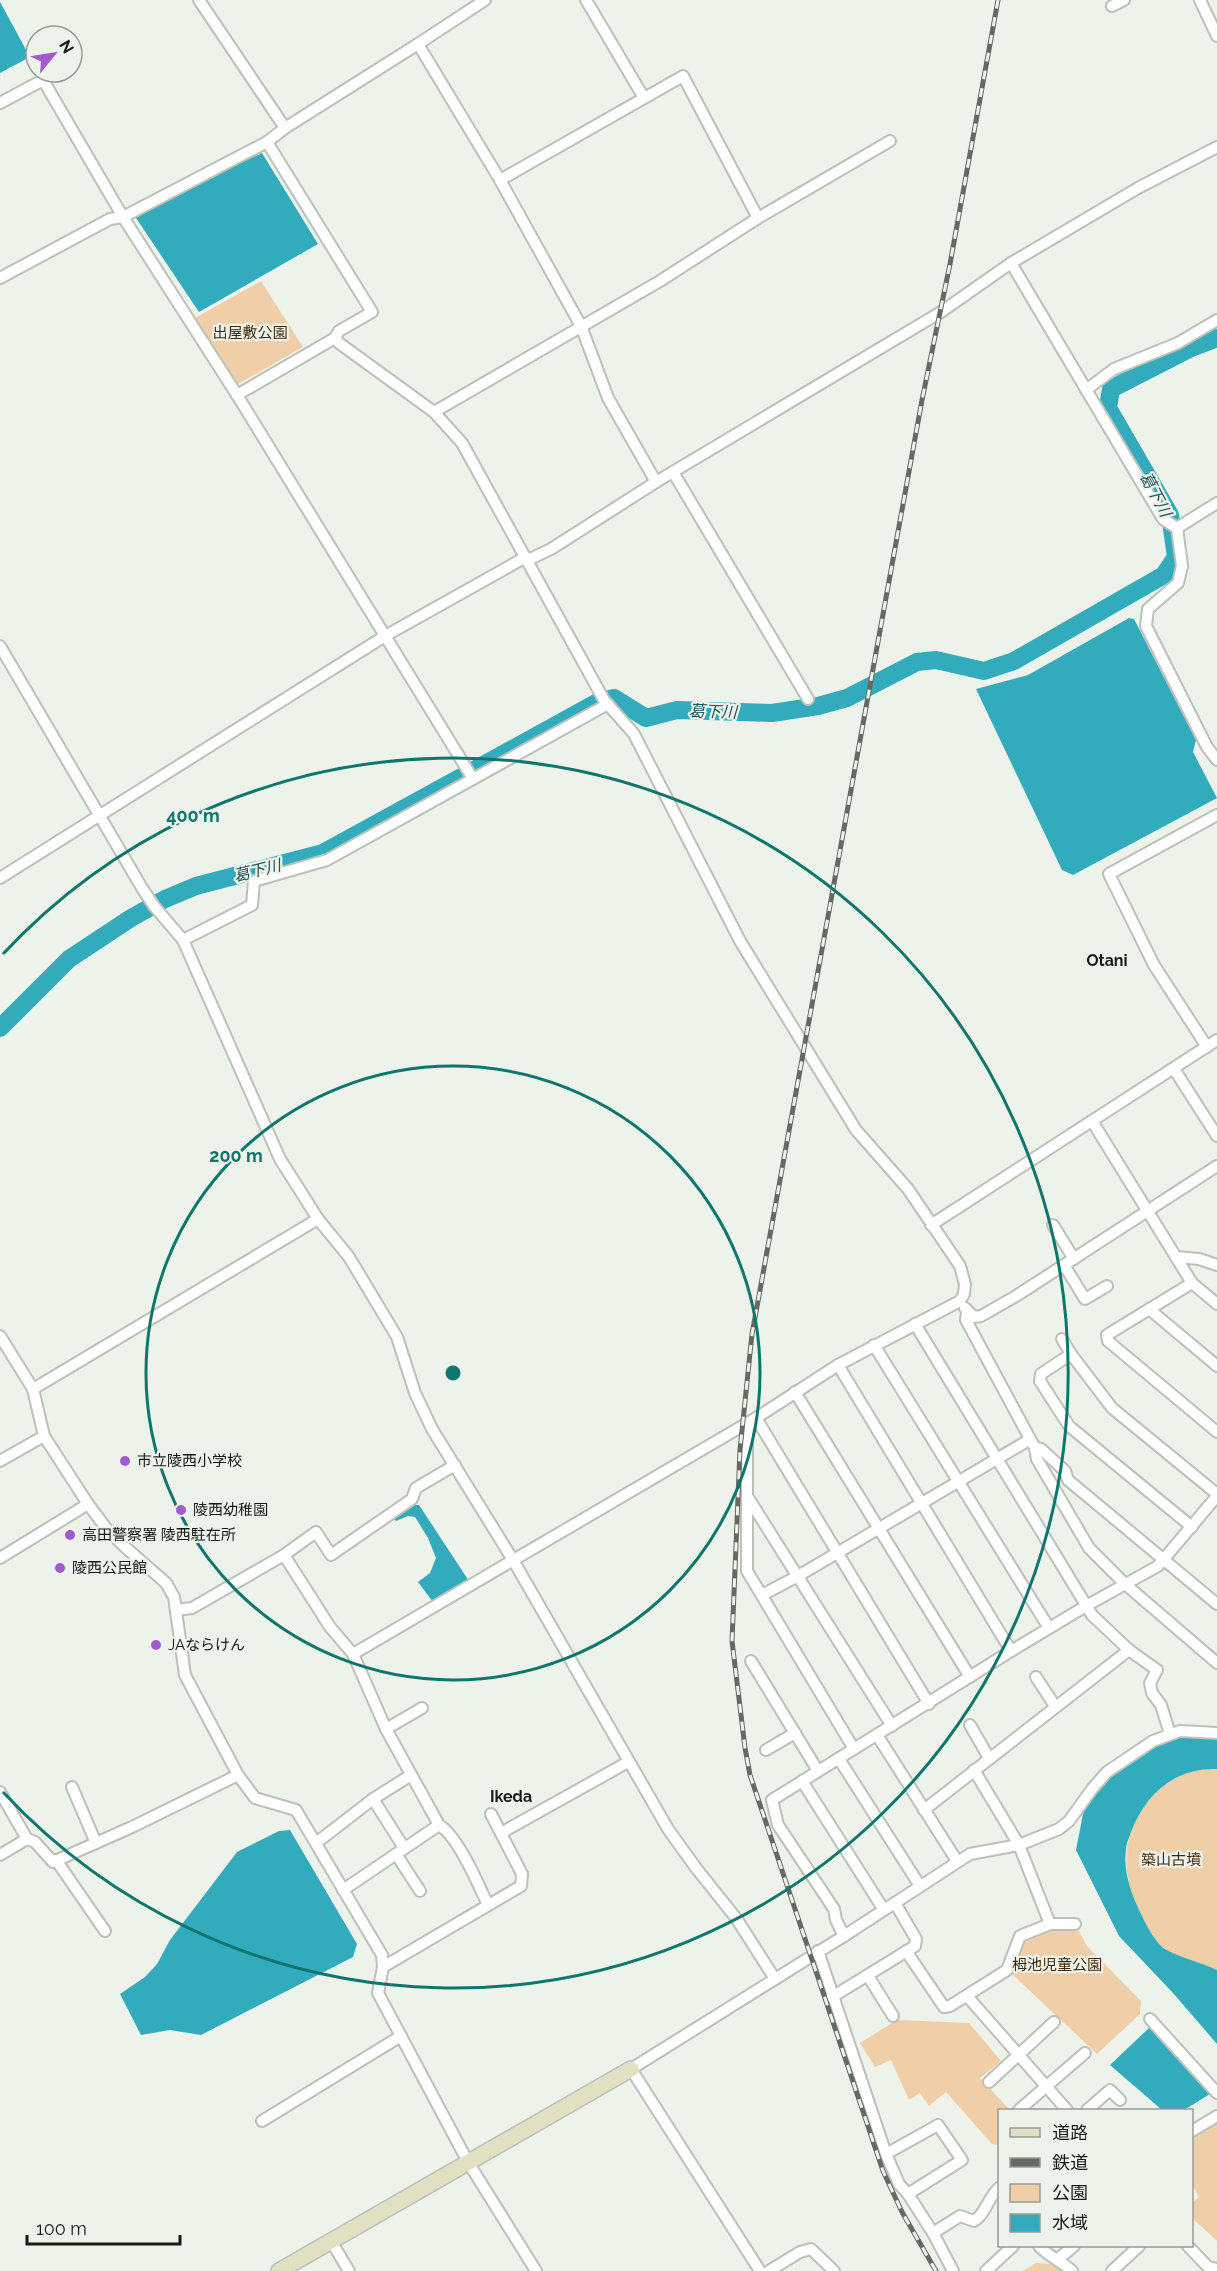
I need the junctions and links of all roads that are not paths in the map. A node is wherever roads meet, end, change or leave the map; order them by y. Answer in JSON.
{"nodes":[{"id":1,"x":199,"y":0,"type":"edge"},
{"id":2,"x":485,"y":0,"type":"edge"},
{"id":3,"x":586,"y":0,"type":"edge"},
{"id":4,"x":1124,"y":0,"type":"edge"},
{"id":5,"x":1200,"y":0,"type":"edge"},
{"id":6,"x":1112,"y":6,"type":"dead end"},
{"id":7,"x":1217,"y":36,"type":"edge"},
{"id":8,"x":418,"y":44,"type":"junction"},
{"id":9,"x":644,"y":98,"type":"junction"},
{"id":10,"x":0,"y":103,"type":"edge"},
{"id":11,"x":285,"y":128,"type":"junction"},
{"id":12,"x":890,"y":141,"type":"dead end"},
{"id":13,"x":267,"y":142,"type":"junction"},
{"id":14,"x":1217,"y":147,"type":"edge"},
{"id":15,"x":500,"y":180,"type":"junction"},
{"id":16,"x":123,"y":217,"type":"junction"},
{"id":17,"x":758,"y":218,"type":"junction"},
{"id":18,"x":1011,"y":262,"type":"junction"},
{"id":19,"x":0,"y":278,"type":"edge"},
{"id":20,"x":1217,"y":320,"type":"edge"},
{"id":21,"x":581,"y":326,"type":"junction"},
{"id":22,"x":335,"y":338,"type":"junction"},
{"id":23,"x":1086,"y":390,"type":"junction"},
{"id":24,"x":237,"y":395,"type":"junction"},
{"id":25,"x":434,"y":412,"type":"junction"},
{"id":26,"x":673,"y":472,"type":"junction"},
{"id":27,"x":656,"y":482,"type":"junction"},
{"id":28,"x":1217,"y":503,"type":"edge"},
{"id":29,"x":1177,"y":528,"type":"junction"},
{"id":30,"x":527,"y":559,"type":"junction"},
{"id":31,"x":385,"y":636,"type":"junction"},
{"id":32,"x":0,"y":646,"type":"edge"},
{"id":33,"x":808,"y":699,"type":"dead end"},
{"id":34,"x":608,"y":704,"type":"junction"},
{"id":35,"x":1217,"y":760,"type":"edge"},
{"id":36,"x":473,"y":778,"type":"junction"},
{"id":37,"x":1217,"y":814,"type":"edge"},
{"id":38,"x":100,"y":817,"type":"junction"},
{"id":39,"x":0,"y":878,"type":"edge"},
{"id":40,"x":183,"y":940,"type":"junction"},
{"id":41,"x":1212,"y":1044,"type":"edge"},
{"id":42,"x":1174,"y":1069,"type":"junction"},
{"id":43,"x":1092,"y":1120,"type":"junction"},
{"id":44,"x":1217,"y":1136,"type":"edge"},
{"id":45,"x":1217,"y":1166,"type":"edge"},
{"id":46,"x":1147,"y":1211,"type":"junction"},
{"id":47,"x":318,"y":1219,"type":"junction"},
{"id":48,"x":931,"y":1225,"type":"junction"},
{"id":49,"x":1053,"y":1225,"type":"dead end"},
{"id":50,"x":1176,"y":1257,"type":"junction"},
{"id":51,"x":1069,"y":1262,"type":"junction"},
{"id":52,"x":1217,"y":1265,"type":"edge"},
{"id":53,"x":1192,"y":1283,"type":"junction"},
{"id":54,"x":1107,"y":1286,"type":"dead end"},
{"id":55,"x":1215,"y":1298,"type":"edge"},
{"id":56,"x":960,"y":1302,"type":"junction"},
{"id":57,"x":1149,"y":1309,"type":"junction"},
{"id":58,"x":968,"y":1312,"type":"junction"},
{"id":59,"x":915,"y":1324,"type":"junction"},
{"id":60,"x":0,"y":1336,"type":"edge"},
{"id":61,"x":1062,"y":1339,"type":"dead end"},
{"id":62,"x":874,"y":1345,"type":"junction"},
{"id":63,"x":1071,"y":1354,"type":"junction"},
{"id":64,"x":838,"y":1365,"type":"junction"},
{"id":65,"x":1217,"y":1366,"type":"edge"},
{"id":66,"x":33,"y":1389,"type":"junction"},
{"id":67,"x":795,"y":1392,"type":"junction"},
{"id":68,"x":753,"y":1419,"type":"junction"},
{"id":69,"x":1217,"y":1432,"type":"edge"},
{"id":70,"x":44,"y":1436,"type":"junction"},
{"id":71,"x":1032,"y":1444,"type":"junction"},
{"id":72,"x":996,"y":1459,"type":"junction"},
{"id":73,"x":0,"y":1461,"type":"edge"},
{"id":74,"x":454,"y":1465,"type":"junction"},
{"id":75,"x":957,"y":1481,"type":"junction"},
{"id":76,"x":1217,"y":1495,"type":"edge"},
{"id":77,"x":747,"y":1496,"type":"junction"},
{"id":78,"x":921,"y":1502,"type":"junction"},
{"id":79,"x":88,"y":1504,"type":"junction"},
{"id":80,"x":1192,"y":1527,"type":"junction"},
{"id":81,"x":879,"y":1528,"type":"junction"},
{"id":82,"x":837,"y":1553,"type":"junction"},
{"id":83,"x":284,"y":1555,"type":"junction"},
{"id":84,"x":0,"y":1558,"type":"edge"},
{"id":85,"x":1163,"y":1559,"type":"junction"},
{"id":86,"x":513,"y":1560,"type":"junction"},
{"id":87,"x":798,"y":1576,"type":"junction"},
{"id":88,"x":1125,"y":1584,"type":"junction"},
{"id":89,"x":762,"y":1595,"type":"junction"},
{"id":90,"x":1217,"y":1604,"type":"edge"},
{"id":91,"x":1086,"y":1606,"type":"junction"},
{"id":92,"x":176,"y":1610,"type":"junction"},
{"id":93,"x":1048,"y":1628,"type":"junction"},
{"id":94,"x":1129,"y":1650,"type":"junction"},
{"id":95,"x":1011,"y":1651,"type":"junction"},
{"id":96,"x":353,"y":1654,"type":"junction"},
{"id":97,"x":752,"y":1660,"type":"dead end"},
{"id":98,"x":1217,"y":1663,"type":"edge"},
{"id":99,"x":970,"y":1677,"type":"junction"},
{"id":100,"x":1036,"y":1677,"type":"dead end"},
{"id":101,"x":929,"y":1704,"type":"junction"},
{"id":102,"x":1055,"y":1706,"type":"junction"},
{"id":103,"x":422,"y":1708,"type":"dead end"},
{"id":104,"x":970,"y":1725,"type":"dead end"},
{"id":105,"x":892,"y":1726,"type":"junction"},
{"id":106,"x":386,"y":1729,"type":"junction"},
{"id":107,"x":795,"y":1733,"type":"junction"},
{"id":108,"x":1217,"y":1733,"type":"edge"},
{"id":109,"x":1170,"y":1734,"type":"junction"},
{"id":110,"x":877,"y":1735,"type":"junction"},
{"id":111,"x":854,"y":1749,"type":"junction"},
{"id":112,"x":766,"y":1750,"type":"dead end"},
{"id":113,"x":989,"y":1758,"type":"junction"},
{"id":114,"x":839,"y":1759,"type":"junction"},
{"id":115,"x":628,"y":1761,"type":"junction"},
{"id":116,"x":974,"y":1770,"type":"junction"},
{"id":117,"x":818,"y":1771,"type":"junction"},
{"id":118,"x":238,"y":1775,"type":"junction"},
{"id":119,"x":411,"y":1775,"type":"junction"},
{"id":120,"x":802,"y":1781,"type":"junction"},
{"id":121,"x":72,"y":1787,"type":"dead end"},
{"id":122,"x":0,"y":1792,"type":"edge"},
{"id":123,"x":373,"y":1799,"type":"junction"},
{"id":124,"x":924,"y":1810,"type":"junction"},
{"id":125,"x":491,"y":1814,"type":"dead end"},
{"id":126,"x":440,"y":1825,"type":"junction"},
{"id":127,"x":501,"y":1833,"type":"junction"},
{"id":128,"x":27,"y":1839,"type":"junction"},
{"id":129,"x":96,"y":1843,"type":"junction"},
{"id":130,"x":316,"y":1843,"type":"junction"},
{"id":131,"x":1018,"y":1845,"type":"junction"},
{"id":132,"x":400,"y":1851,"type":"junction"},
{"id":133,"x":0,"y":1854,"type":"edge"},
{"id":134,"x":56,"y":1860,"type":"junction"},
{"id":135,"x":957,"y":1861,"type":"junction"},
{"id":136,"x":920,"y":1886,"type":"junction"},
{"id":137,"x":343,"y":1890,"type":"junction"},
{"id":138,"x":420,"y":1891,"type":"dead end"},
{"id":139,"x":896,"y":1903,"type":"junction"},
{"id":140,"x":488,"y":1905,"type":"junction"},
{"id":141,"x":884,"y":1910,"type":"junction"},
{"id":142,"x":1050,"y":1924,"type":"junction"},
{"id":143,"x":1076,"y":1924,"type":"dead end"},
{"id":144,"x":105,"y":1931,"type":"dead end"},
{"id":145,"x":844,"y":1936,"type":"junction"},
{"id":146,"x":818,"y":1951,"type":"junction"},
{"id":147,"x":906,"y":1952,"type":"junction"},
{"id":148,"x":383,"y":1967,"type":"junction"},
{"id":149,"x":868,"y":1976,"type":"junction"},
{"id":150,"x":775,"y":1979,"type":"junction"},
{"id":151,"x":967,"y":1996,"type":"junction"},
{"id":152,"x":832,"y":1997,"type":"junction"},
{"id":153,"x":893,"y":2016,"type":"dead end"},
{"id":154,"x":1150,"y":2019,"type":"dead end"},
{"id":155,"x":1054,"y":2022,"type":"dead end"},
{"id":156,"x":401,"y":2036,"type":"junction"},
{"id":157,"x":1085,"y":2053,"type":"dead end"},
{"id":158,"x":1018,"y":2055,"type":"junction"},
{"id":159,"x":631,"y":2068,"type":"junction"},
{"id":160,"x":989,"y":2082,"type":"dead end"},
{"id":161,"x":1046,"y":2087,"type":"junction"},
{"id":162,"x":1217,"y":2093,"type":"edge"},
{"id":163,"x":1120,"y":2100,"type":"dead end"},
{"id":164,"x":1020,"y":2109,"type":"edge"},
{"id":165,"x":1066,"y":2109,"type":"edge"},
{"id":166,"x":1088,"y":2109,"type":"edge"},
{"id":167,"x":1217,"y":2115,"type":"edge"},
{"id":168,"x":262,"y":2121,"type":"dead end"},
{"id":169,"x":1193,"y":2130,"type":"edge"},
{"id":170,"x":886,"y":2154,"type":"junction"},
{"id":171,"x":468,"y":2162,"type":"junction"},
{"id":172,"x":998,"y":2188,"type":"edge"},
{"id":173,"x":908,"y":2194,"type":"junction"},
{"id":174,"x":933,"y":2233,"type":"junction"},
{"id":175,"x":331,"y":2241,"type":"junction"},
{"id":176,"x":1012,"y":2247,"type":"edge"},
{"id":177,"x":1040,"y":2247,"type":"edge"},
{"id":178,"x":1073,"y":2247,"type":"edge"},
{"id":179,"x":1138,"y":2247,"type":"edge"},
{"id":180,"x":1189,"y":2247,"type":"edge"},
{"id":181,"x":1059,"y":2259,"type":"junction"},
{"id":182,"x":1217,"y":2269,"type":"edge"},
{"id":183,"x":279,"y":2271,"type":"edge"},
{"id":184,"x":349,"y":2271,"type":"edge"},
{"id":185,"x":536,"y":2271,"type":"edge"},
{"id":186,"x":760,"y":2271,"type":"edge"},
{"id":187,"x":769,"y":2271,"type":"edge"},
{"id":188,"x":834,"y":2271,"type":"edge"},
{"id":189,"x":953,"y":2271,"type":"edge"},
{"id":190,"x":986,"y":2271,"type":"edge"},
{"id":191,"x":1072,"y":2271,"type":"edge"},
{"id":192,"x":1112,"y":2271,"type":"edge"}],
"edges":[{"from":1,"to":11,"type":"street"},
{"from":2,"to":8,"type":"street"},
{"from":3,"to":9,"type":"street"},
{"from":4,"to":6,"type":"street"},
{"from":5,"to":7,"type":"street"},
{"from":8,"to":11,"type":"street"},
{"from":8,"to":15,"type":"street"},
{"from":9,"to":15,"type":"street"},
{"from":9,"to":17,"type":"street"},
{"from":10,"to":16,"type":"street"},
{"from":11,"to":13,"type":"street"},
{"from":12,"to":17,"type":"street"},
{"from":13,"to":16,"type":"street"},
{"from":13,"to":22,"type":"street"},
{"from":14,"to":18,"type":"street"},
{"from":15,"to":21,"type":"street"},
{"from":16,"to":19,"type":"street"},
{"from":16,"to":24,"type":"street"},
{"from":17,"to":21,"type":"street"},
{"from":18,"to":23,"type":"street"},
{"from":18,"to":26,"type":"street"},
{"from":20,"to":23,"type":"street"},
{"from":21,"to":25,"type":"street"},
{"from":21,"to":27,"type":"street"},
{"from":22,"to":24,"type":"street"},
{"from":22,"to":25,"type":"street"},
{"from":23,"to":29,"type":"street"},
{"from":24,"to":31,"type":"street"},
{"from":25,"to":30,"type":"street"},
{"from":26,"to":27,"type":"street"},
{"from":26,"to":33,"type":"street"},
{"from":27,"to":30,"type":"street"},
{"from":28,"to":29,"type":"street"},
{"from":29,"to":35,"type":"street"},
{"from":30,"to":31,"type":"street"},
{"from":30,"to":34,"type":"street"},
{"from":31,"to":36,"type":"street"},
{"from":31,"to":38,"type":"street"},
{"from":32,"to":38,"type":"street"},
{"from":34,"to":36,"type":"street"},
{"from":34,"to":48,"type":"street"},
{"from":36,"to":40,"type":"street"},
{"from":37,"to":41,"type":"street"},
{"from":38,"to":39,"type":"street"},
{"from":38,"to":40,"type":"street"},
{"from":40,"to":47,"type":"street"},
{"from":41,"to":42,"type":"street"},
{"from":42,"to":43,"type":"street"},
{"from":42,"to":44,"type":"street"},
{"from":43,"to":46,"type":"street"},
{"from":43,"to":48,"type":"street"},
{"from":45,"to":46,"type":"street"},
{"from":46,"to":50,"type":"street"},
{"from":46,"to":51,"type":"street"},
{"from":47,"to":66,"type":"street"},
{"from":47,"to":74,"type":"street"},
{"from":48,"to":56,"type":"street"},
{"from":49,"to":51,"type":"street"},
{"from":50,"to":52,"type":"street"},
{"from":50,"to":53,"type":"street"},
{"from":51,"to":54,"type":"street"},
{"from":51,"to":58,"type":"street"},
{"from":53,"to":55,"type":"street"},
{"from":53,"to":57,"type":"street"},
{"from":56,"to":58,"type":"street"},
{"from":56,"to":59,"type":"street"},
{"from":57,"to":65,"type":"street"},
{"from":57,"to":69,"type":"street"},
{"from":58,"to":71,"type":"street"},
{"from":59,"to":62,"type":"street"},
{"from":59,"to":72,"type":"street"},
{"from":60,"to":66,"type":"street"},
{"from":61,"to":63,"type":"street"},
{"from":62,"to":64,"type":"street"},
{"from":62,"to":75,"type":"street"},
{"from":63,"to":76,"type":"street"},
{"from":63,"to":80,"type":"street"},
{"from":64,"to":67,"type":"street"},
{"from":64,"to":78,"type":"street"},
{"from":66,"to":70,"type":"street"},
{"from":67,"to":68,"type":"street"},
{"from":67,"to":81,"type":"street"},
{"from":68,"to":77,"type":"street"},
{"from":68,"to":82,"type":"street"},
{"from":68,"to":86,"type":"street"},
{"from":70,"to":73,"type":"street"},
{"from":70,"to":79,"type":"street"},
{"from":71,"to":72,"type":"street"},
{"from":71,"to":85,"type":"street"},
{"from":71,"to":88,"type":"street"},
{"from":72,"to":75,"type":"street"},
{"from":72,"to":91,"type":"street"},
{"from":74,"to":83,"type":"street"},
{"from":74,"to":86,"type":"street"},
{"from":75,"to":78,"type":"street"},
{"from":75,"to":93,"type":"street"},
{"from":76,"to":80,"type":"street"},
{"from":77,"to":87,"type":"street"},
{"from":77,"to":89,"type":"street"},
{"from":78,"to":81,"type":"street"},
{"from":78,"to":95,"type":"street"},
{"from":79,"to":84,"type":"street"},
{"from":79,"to":92,"type":"street"},
{"from":80,"to":85,"type":"street"},
{"from":81,"to":82,"type":"street"},
{"from":81,"to":99,"type":"street"},
{"from":82,"to":87,"type":"street"},
{"from":82,"to":101,"type":"street"},
{"from":83,"to":92,"type":"street"},
{"from":83,"to":96,"type":"street"},
{"from":85,"to":88,"type":"street"},
{"from":85,"to":90,"type":"street"},
{"from":86,"to":96,"type":"street"},
{"from":86,"to":115,"type":"street"},
{"from":87,"to":89,"type":"street"},
{"from":87,"to":105,"type":"street"},
{"from":88,"to":91,"type":"street"},
{"from":88,"to":98,"type":"street"},
{"from":89,"to":111,"type":"street"},
{"from":91,"to":93,"type":"street"},
{"from":91,"to":94,"type":"street"},
{"from":92,"to":118,"type":"street"},
{"from":93,"to":95,"type":"street"},
{"from":94,"to":102,"type":"street"},
{"from":94,"to":109,"type":"street"},
{"from":95,"to":99,"type":"street"},
{"from":96,"to":106,"type":"street"},
{"from":97,"to":107,"type":"street"},
{"from":99,"to":101,"type":"street"},
{"from":100,"to":102,"type":"street"},
{"from":101,"to":105,"type":"street"},
{"from":102,"to":113,"type":"street"},
{"from":103,"to":106,"type":"street"},
{"from":104,"to":113,"type":"street"},
{"from":105,"to":110,"type":"street"},
{"from":106,"to":119,"type":"street"},
{"from":107,"to":112,"type":"street"},
{"from":107,"to":117,"type":"street"},
{"from":108,"to":109,"type":"street"},
{"from":109,"to":131,"type":"street"},
{"from":110,"to":111,"type":"street"},
{"from":110,"to":124,"type":"street"},
{"from":111,"to":114,"type":"street"},
{"from":113,"to":116,"type":"street"},
{"from":114,"to":117,"type":"street"},
{"from":114,"to":136,"type":"street"},
{"from":115,"to":127,"type":"street"},
{"from":115,"to":150,"type":"street"},
{"from":116,"to":124,"type":"street"},
{"from":116,"to":131,"type":"street"},
{"from":117,"to":120,"type":"street"},
{"from":118,"to":129,"type":"street"},
{"from":118,"to":130,"type":"street"},
{"from":119,"to":123,"type":"street"},
{"from":119,"to":126,"type":"street"},
{"from":120,"to":141,"type":"street"},
{"from":120,"to":145,"type":"street"},
{"from":121,"to":129,"type":"street"},
{"from":122,"to":128,"type":"street"},
{"from":123,"to":130,"type":"street"},
{"from":123,"to":132,"type":"street"},
{"from":124,"to":135,"type":"street"},
{"from":125,"to":127,"type":"street"},
{"from":126,"to":132,"type":"street"},
{"from":126,"to":140,"type":"street"},
{"from":127,"to":140,"type":"street"},
{"from":128,"to":133,"type":"street"},
{"from":128,"to":134,"type":"street"},
{"from":129,"to":134,"type":"street"},
{"from":130,"to":137,"type":"street"},
{"from":131,"to":135,"type":"street"},
{"from":131,"to":142,"type":"street"},
{"from":132,"to":137,"type":"street"},
{"from":132,"to":138,"type":"street"},
{"from":134,"to":144,"type":"street"},
{"from":135,"to":136,"type":"street"},
{"from":136,"to":139,"type":"street"},
{"from":137,"to":148,"type":"street"},
{"from":139,"to":141,"type":"street"},
{"from":139,"to":147,"type":"street"},
{"from":140,"to":148,"type":"street"},
{"from":141,"to":145,"type":"street"},
{"from":142,"to":143,"type":"street"},
{"from":142,"to":151,"type":"street"},
{"from":145,"to":146,"type":"street"},
{"from":146,"to":150,"type":"street"},
{"from":146,"to":152,"type":"street"},
{"from":147,"to":149,"type":"street"},
{"from":147,"to":151,"type":"street"},
{"from":148,"to":156,"type":"street"},
{"from":149,"to":152,"type":"street"},
{"from":149,"to":153,"type":"street"},
{"from":150,"to":159,"type":"street"},
{"from":151,"to":158,"type":"street"},
{"from":152,"to":170,"type":"street"},
{"from":154,"to":162,"type":"street"},
{"from":155,"to":158,"type":"street"},
{"from":156,"to":168,"type":"street"},
{"from":156,"to":171,"type":"street"},
{"from":157,"to":161,"type":"street"},
{"from":158,"to":160,"type":"street"},
{"from":158,"to":161,"type":"street"},
{"from":159,"to":171,"type":"street"},
{"from":159,"to":186,"type":"street"},
{"from":161,"to":164,"type":"street"},
{"from":161,"to":165,"type":"street"},
{"from":163,"to":166,"type":"street"},
{"from":167,"to":169,"type":"street"},
{"from":170,"to":173,"type":"street"},
{"from":170,"to":173,"type":"street"},
{"from":171,"to":175,"type":"street"},
{"from":171,"to":185,"type":"street"},
{"from":172,"to":174,"type":"street"},
{"from":173,"to":174,"type":"street"},
{"from":174,"to":189,"type":"street"},
{"from":175,"to":183,"type":"street"},
{"from":175,"to":184,"type":"street"},
{"from":176,"to":190,"type":"street"},
{"from":177,"to":181,"type":"street"},
{"from":178,"to":181,"type":"street"},
{"from":179,"to":192,"type":"street"},
{"from":180,"to":182,"type":"street"},
{"from":181,"to":191,"type":"street"},
{"from":187,"to":188,"type":"street"}]}
